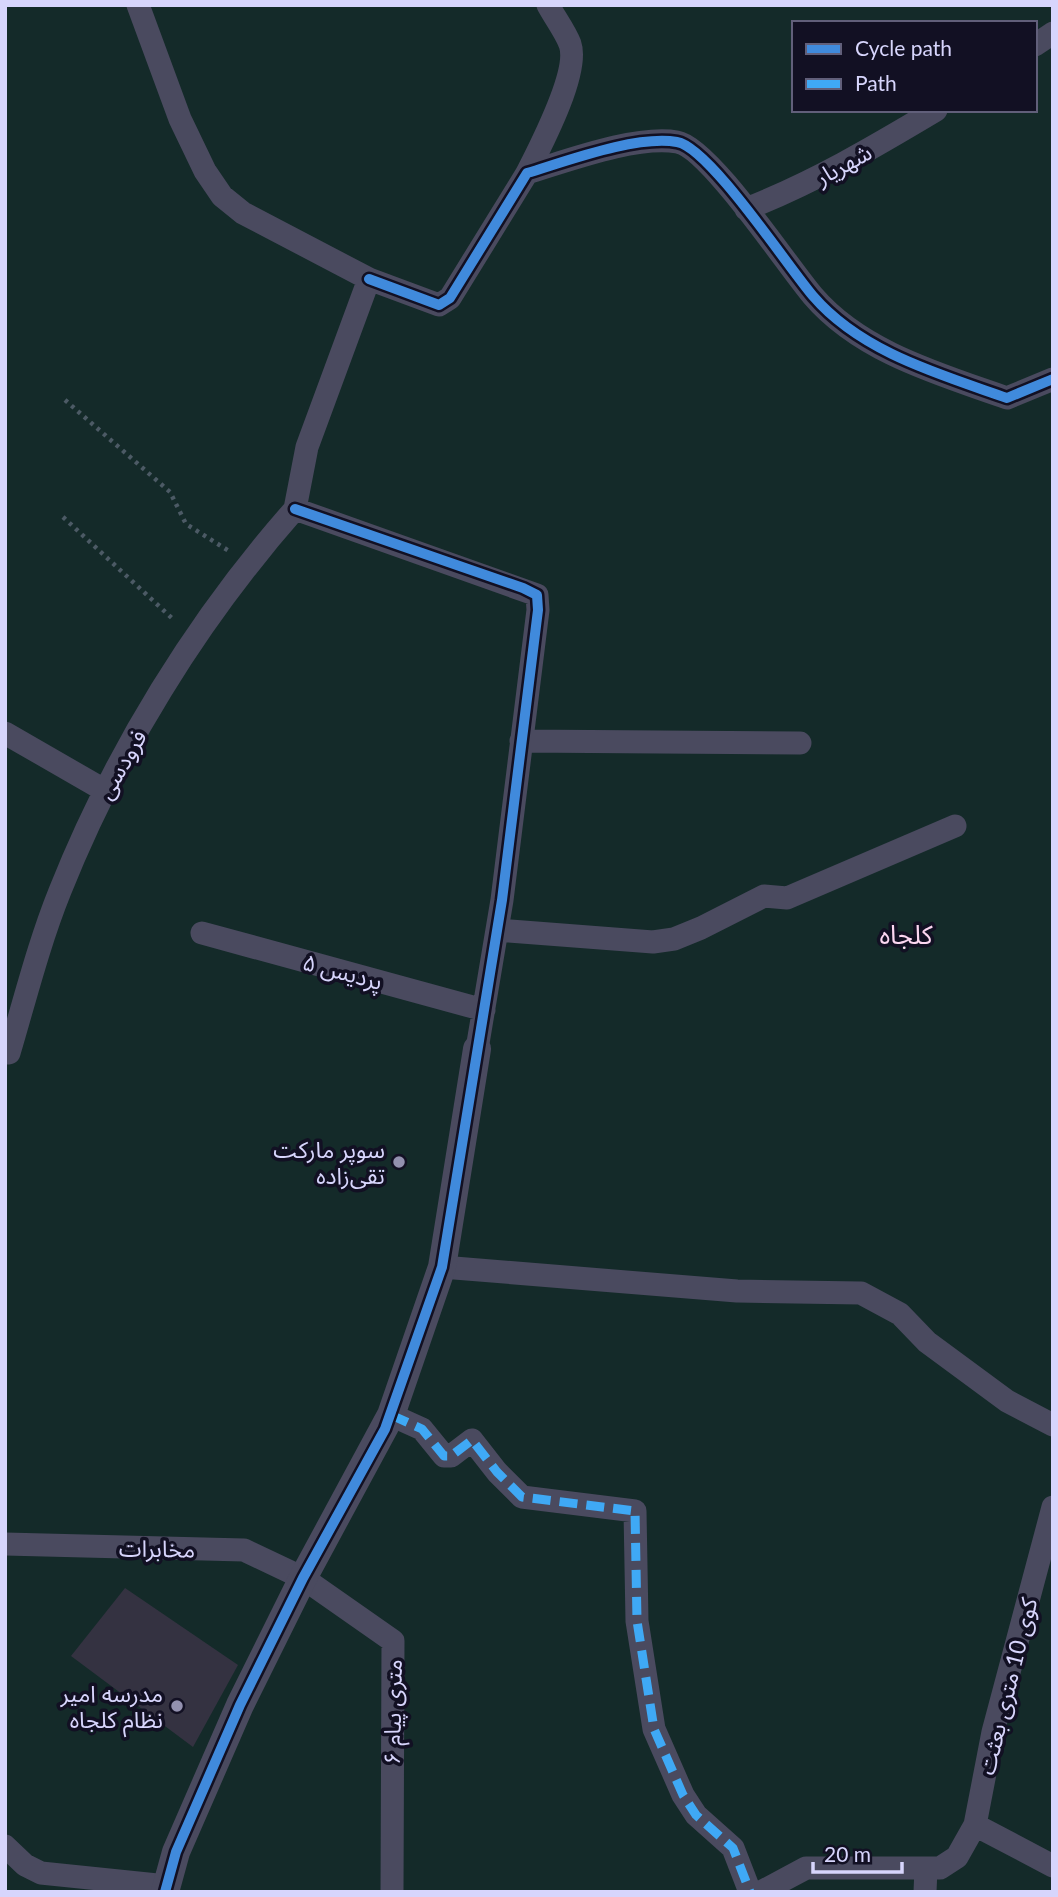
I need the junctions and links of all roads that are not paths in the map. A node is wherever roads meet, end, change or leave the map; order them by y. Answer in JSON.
{"nodes":[{"id":1,"x":138,"y":5,"type":"edge"},
{"id":2,"x":548,"y":5,"type":"edge"},
{"id":3,"x":1053,"y":33,"type":"edge"},
{"id":4,"x":1037,"y":44,"type":"edge"},
{"id":5,"x":933,"y":112,"type":"edge"},
{"id":6,"x":527,"y":173,"type":"junction"},
{"id":7,"x":746,"y":209,"type":"junction"},
{"id":8,"x":369,"y":279,"type":"junction"},
{"id":9,"x":1053,"y":379,"type":"edge"},
{"id":10,"x":295,"y":509,"type":"junction"},
{"id":11,"x":5,"y":733,"type":"edge"},
{"id":12,"x":522,"y":741,"type":"junction"},
{"id":13,"x":800,"y":743,"type":"dead end"},
{"id":14,"x":104,"y":790,"type":"junction"},
{"id":15,"x":956,"y":826,"type":"dead end"},
{"id":16,"x":497,"y":930,"type":"junction"},
{"id":17,"x":202,"y":933,"type":"dead end"},
{"id":18,"x":484,"y":1010,"type":"junction"},
{"id":19,"x":477,"y":1049,"type":"joint"},
{"id":20,"x":9,"y":1053,"type":"dead end"},
{"id":21,"x":443,"y":1267,"type":"junction"},
{"id":22,"x":391,"y":1415,"type":"junction"},
{"id":23,"x":1053,"y":1425,"type":"edge"},
{"id":24,"x":1053,"y":1507,"type":"edge"},
{"id":25,"x":5,"y":1544,"type":"edge"},
{"id":26,"x":303,"y":1578,"type":"junction"},
{"id":27,"x":975,"y":1825,"type":"junction"},
{"id":28,"x":5,"y":1846,"type":"edge"},
{"id":29,"x":1053,"y":1866,"type":"edge"},
{"id":30,"x":926,"y":1868,"type":"junction"},
{"id":31,"x":166,"y":1889,"type":"edge"},
{"id":32,"x":392,"y":1892,"type":"edge"},
{"id":33,"x":750,"y":1892,"type":"edge"},
{"id":34,"x":761,"y":1892,"type":"edge"},
{"id":35,"x":925,"y":1892,"type":"edge"}],
"edges":[{"from":1,"to":8,"type":"street"},
{"from":2,"to":6,"type":"street"},
{"from":3,"to":4,"type":"street"},
{"from":5,"to":7,"type":"street","name":"شهریار"},
{"from":6,"to":7,"type":"street"},
{"from":6,"to":8,"type":"street"},
{"from":7,"to":9,"type":"street"},
{"from":8,"to":10,"type":"street"},
{"from":10,"to":12,"type":"street"},
{"from":10,"to":14,"type":"street","name":"فرودسی"},
{"from":11,"to":14,"type":"street"},
{"from":12,"to":13,"type":"street"},
{"from":12,"to":16,"type":"street"},
{"from":14,"to":20,"type":"street","name":"فرودسی"},
{"from":15,"to":16,"type":"street"},
{"from":16,"to":18,"type":"street"},
{"from":17,"to":18,"type":"street","name":"پردیس ۵"},
{"from":18,"to":19,"type":"street"},
{"from":19,"to":21,"type":"street"},
{"from":21,"to":22,"type":"street"},
{"from":21,"to":23,"type":"street"},
{"from":22,"to":26,"type":"street"},
{"from":22,"to":33,"type":"street"},
{"from":24,"to":27,"type":"street","name":"کوی 10 متری بعثت"},
{"from":25,"to":26,"type":"street","name":"مخابرات"},
{"from":26,"to":31,"type":"street"},
{"from":26,"to":32,"type":"street","name":"۶ متری پیام"},
{"from":27,"to":29,"type":"street"},
{"from":27,"to":30,"type":"street","name":"کوی 10 متری بعثت"},
{"from":28,"to":31,"type":"street"},
{"from":30,"to":34,"type":"street"},
{"from":30,"to":35,"type":"street"}]}
